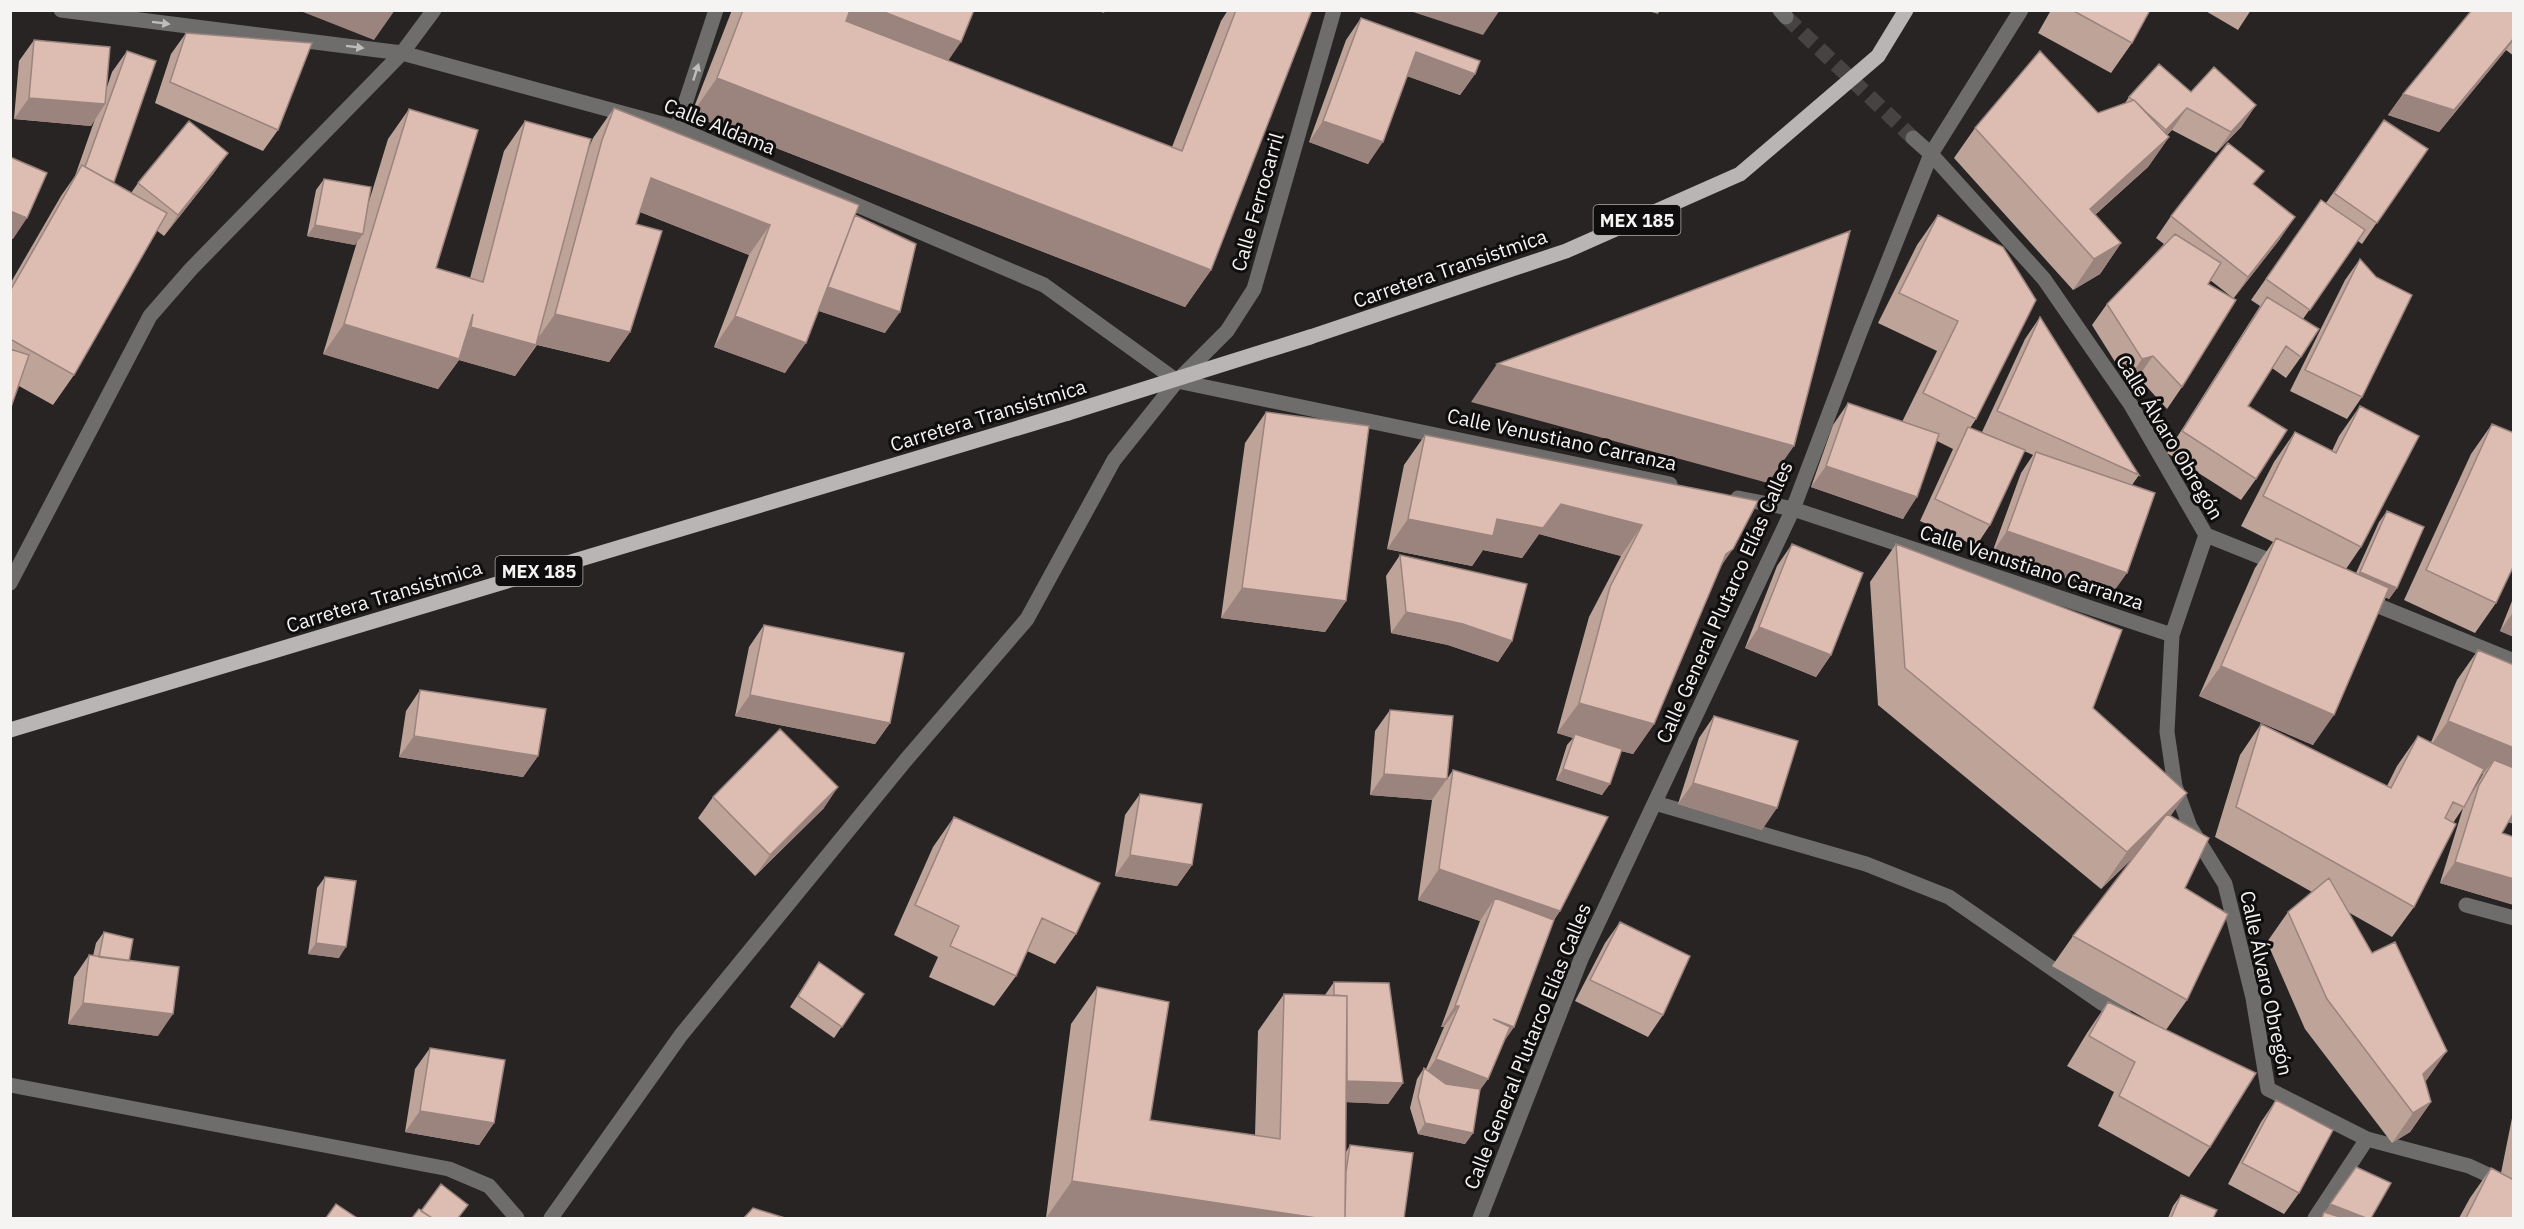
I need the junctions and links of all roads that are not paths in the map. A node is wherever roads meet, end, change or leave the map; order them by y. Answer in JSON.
{"nodes":[{"id":1,"x":61,"y":10,"type":"edge"},
{"id":2,"x":434,"y":10,"type":"edge"},
{"id":3,"x":716,"y":10,"type":"edge"},
{"id":4,"x":1334,"y":10,"type":"edge"},
{"id":5,"x":1906,"y":10,"type":"edge"},
{"id":6,"x":2021,"y":10,"type":"edge"},
{"id":7,"x":402,"y":53,"type":"junction"},
{"id":8,"x":677,"y":128,"type":"junction"},
{"id":9,"x":1913,"y":138,"type":"tunnel mouth"},
{"id":10,"x":1931,"y":154,"type":"junction"},
{"id":11,"x":1177,"y":381,"type":"junction"},
{"id":12,"x":1689,"y":487,"type":"edge"},
{"id":13,"x":1724,"y":495,"type":"edge"},
{"id":14,"x":1793,"y":509,"type":"junction"},
{"id":15,"x":2206,"y":535,"type":"junction"},
{"id":16,"x":2294,"y":571,"type":"edge"},
{"id":17,"x":10,"y":583,"type":"edge"},
{"id":18,"x":2349,"y":593,"type":"edge"},
{"id":19,"x":2172,"y":635,"type":"junction"},
{"id":20,"x":2514,"y":661,"type":"edge"},
{"id":21,"x":10,"y":730,"type":"edge"},
{"id":22,"x":1655,"y":803,"type":"junction"},
{"id":23,"x":2466,"y":905,"type":"dead end"},
{"id":24,"x":2514,"y":918,"type":"edge"},
{"id":25,"x":2133,"y":1019,"type":"edge"},
{"id":26,"x":2247,"y":1078,"type":"edge"},
{"id":27,"x":10,"y":1085,"type":"edge"},
{"id":28,"x":2268,"y":1089,"type":"junction"},
{"id":29,"x":2367,"y":1139,"type":"junction"},
{"id":30,"x":2514,"y":1187,"type":"edge"},
{"id":31,"x":517,"y":1218,"type":"edge"},
{"id":32,"x":551,"y":1218,"type":"edge"},
{"id":33,"x":1480,"y":1218,"type":"edge"},
{"id":34,"x":2315,"y":1218,"type":"edge"}],
"edges":[{"from":1,"to":7,"type":"street","name":"Calle Aldama","one_way":true},
{"from":2,"to":7,"type":"street"},
{"from":8,"to":3,"type":"street","one_way":true},
{"from":4,"to":11,"type":"street","name":"Calle Ferrocarril"},
{"from":5,"to":21,"type":"main road","name":"Carretera Transistmica","number":"MEX 185","bridge":true},
{"from":6,"to":10,"type":"street","name":"Calle General Plutarco Elías Calles"},
{"from":7,"to":8,"type":"street","name":"Calle Aldama"},
{"from":7,"to":17,"type":"street"},
{"from":8,"to":11,"type":"street","name":"Calle Aldama"},
{"from":9,"to":10,"type":"street","name":"Calle Álvaro Obregón"},
{"from":10,"to":14,"type":"street","name":"Calle General Plutarco Elías Calles"},
{"from":10,"to":15,"type":"street","name":"Calle Álvaro Obregón"},
{"from":11,"to":12,"type":"street","name":"Calle Venustiano Carranza"},
{"from":11,"to":32,"type":"street","name":"Calle Ferrocarril"},
{"from":13,"to":14,"type":"street","name":"Calle Venustiano Carranza"},
{"from":14,"to":19,"type":"street","name":"Calle Venustiano Carranza"},
{"from":14,"to":22,"type":"street","name":"Calle General Plutarco Elías Calles"},
{"from":15,"to":16,"type":"street"},
{"from":15,"to":19,"type":"street","name":"Calle Álvaro Obregón"},
{"from":18,"to":20,"type":"street"},
{"from":19,"to":28,"type":"street","name":"Calle Álvaro Obregón"},
{"from":22,"to":25,"type":"street"},
{"from":22,"to":33,"type":"street","name":"Calle General Plutarco Elías Calles"},
{"from":23,"to":24,"type":"street"},
{"from":26,"to":28,"type":"street"},
{"from":27,"to":31,"type":"street"},
{"from":28,"to":29,"type":"street","name":"Calle Álvaro Obregón"},
{"from":29,"to":30,"type":"street","name":"Calle Álvaro Obregón"},
{"from":29,"to":34,"type":"street"}]}
